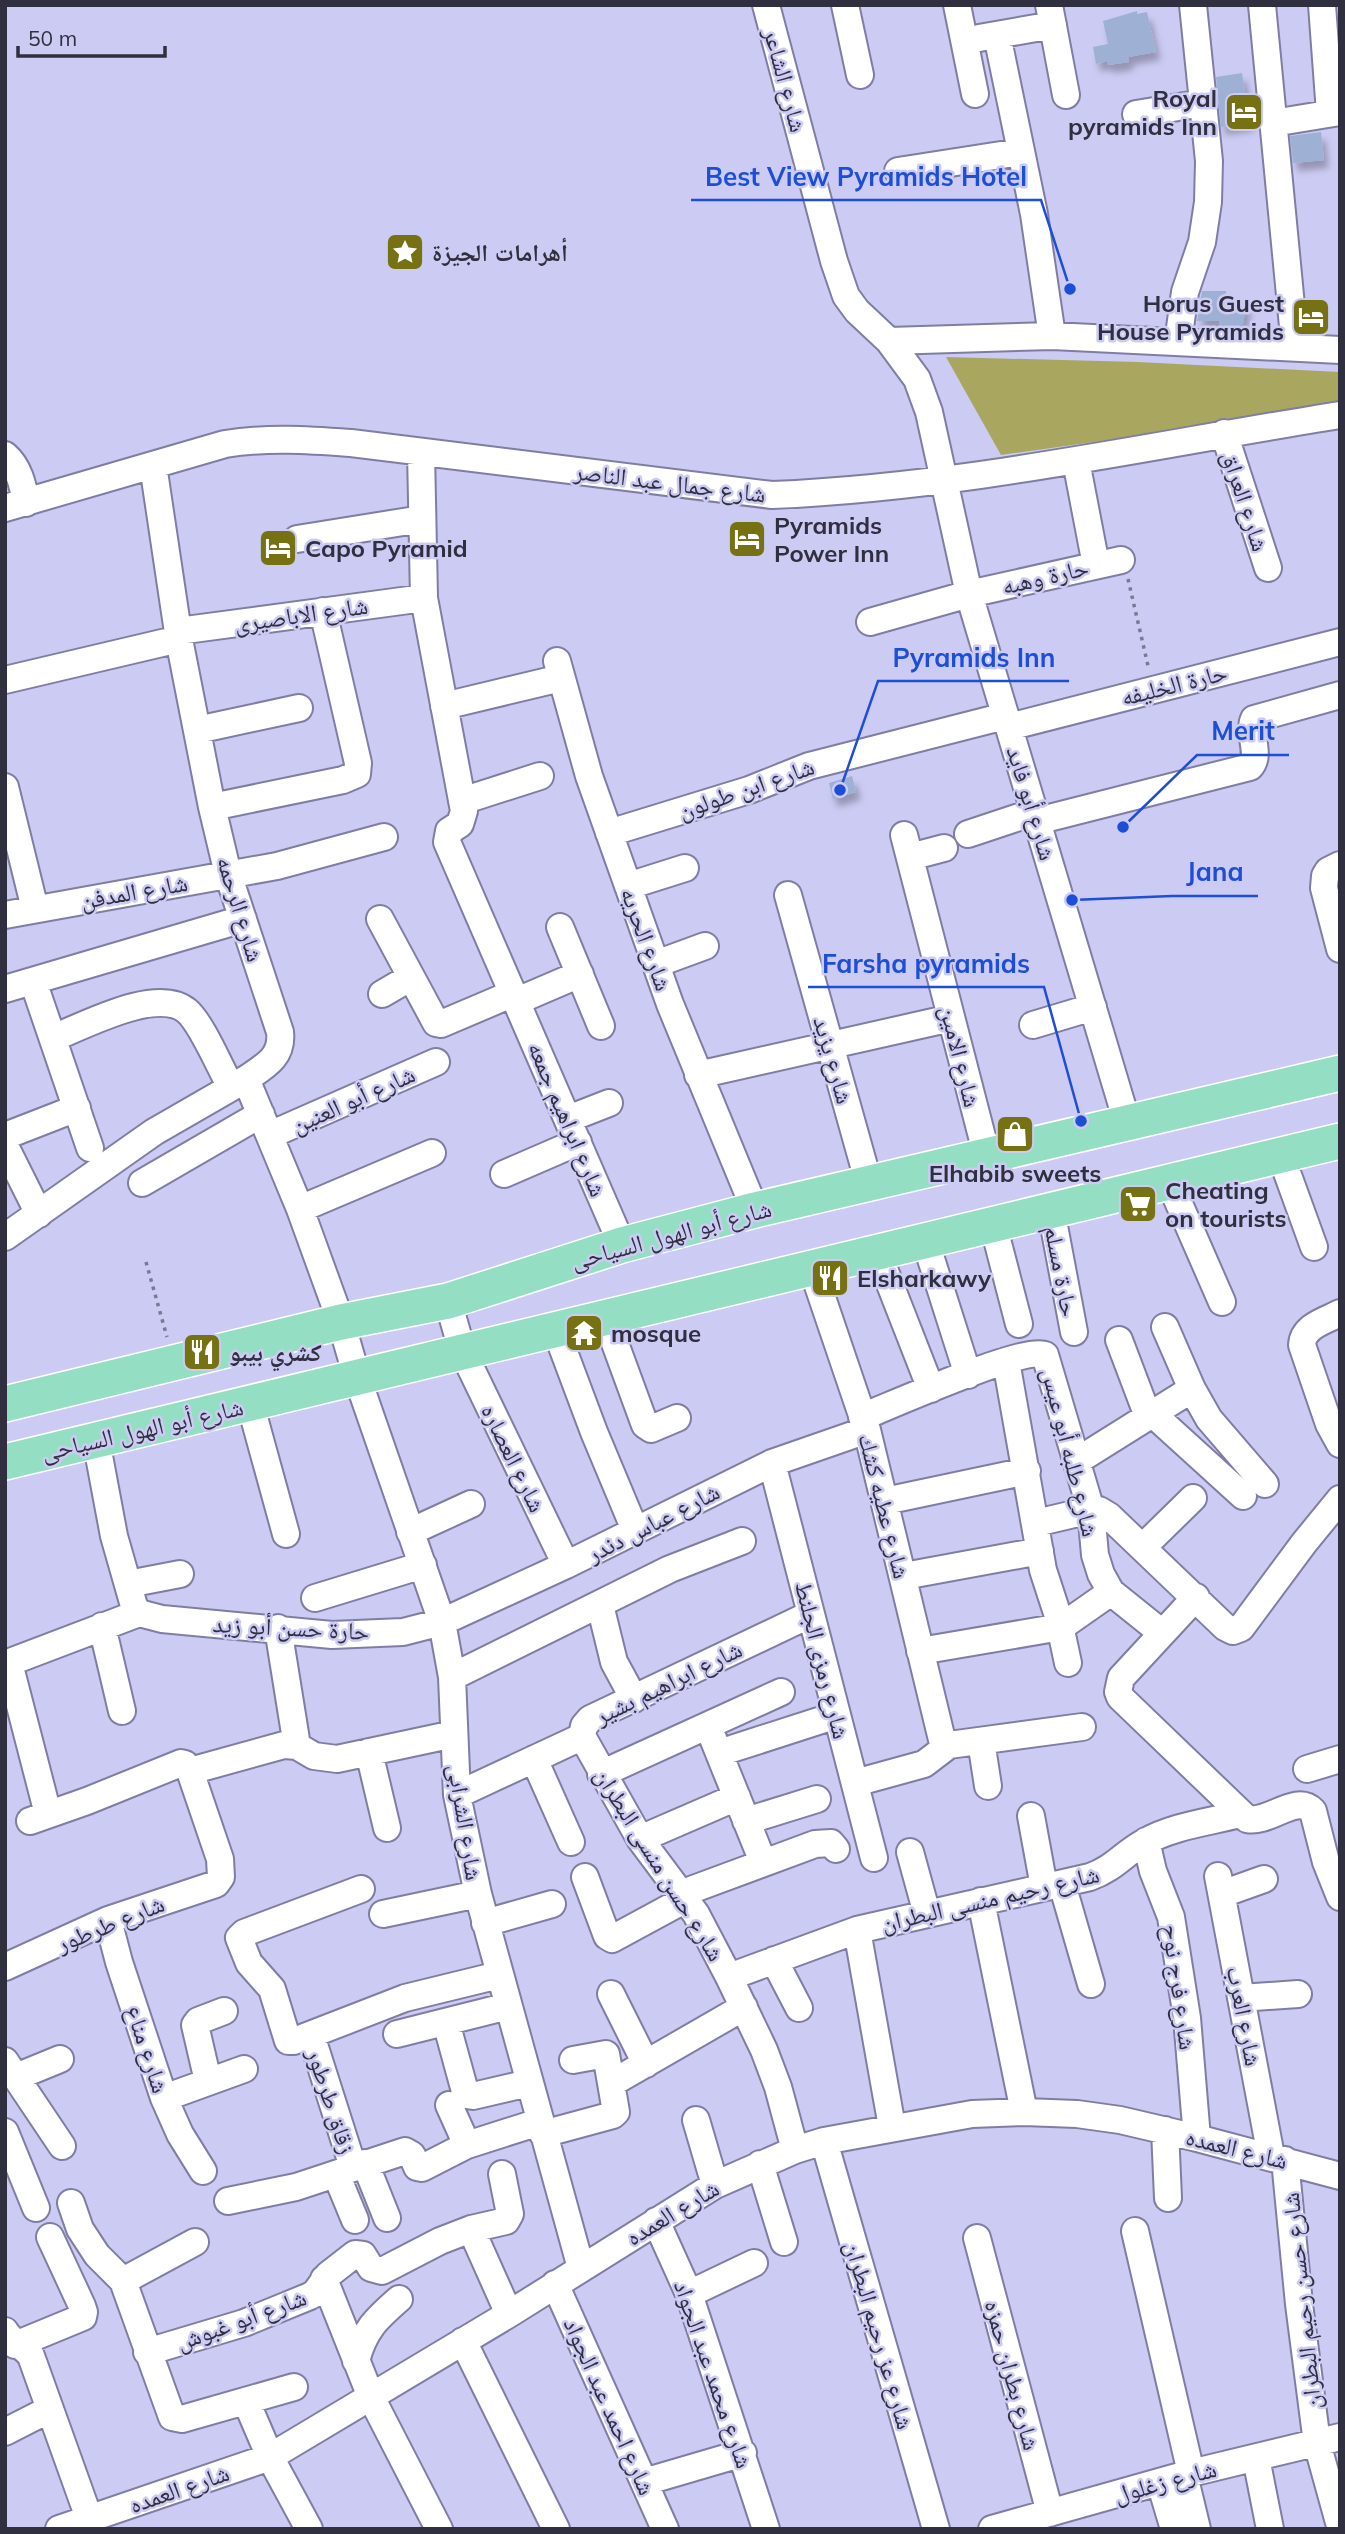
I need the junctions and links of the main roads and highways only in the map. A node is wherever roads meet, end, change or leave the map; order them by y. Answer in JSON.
{"nodes":[{"id":1,"x":1338,"y":1080,"type":"edge"},
{"id":2,"x":1340,"y":1141,"type":"edge"},
{"id":3,"x":5,"y":1404,"type":"edge"},
{"id":4,"x":5,"y":1462,"type":"edge"}],
"edges":[{"from":1,"to":3,"type":"main road","name":"شارع أبو الهول السياحى"},
{"from":2,"to":4,"type":"main road","name":"شارع أبو الهول السياحى"}]}
